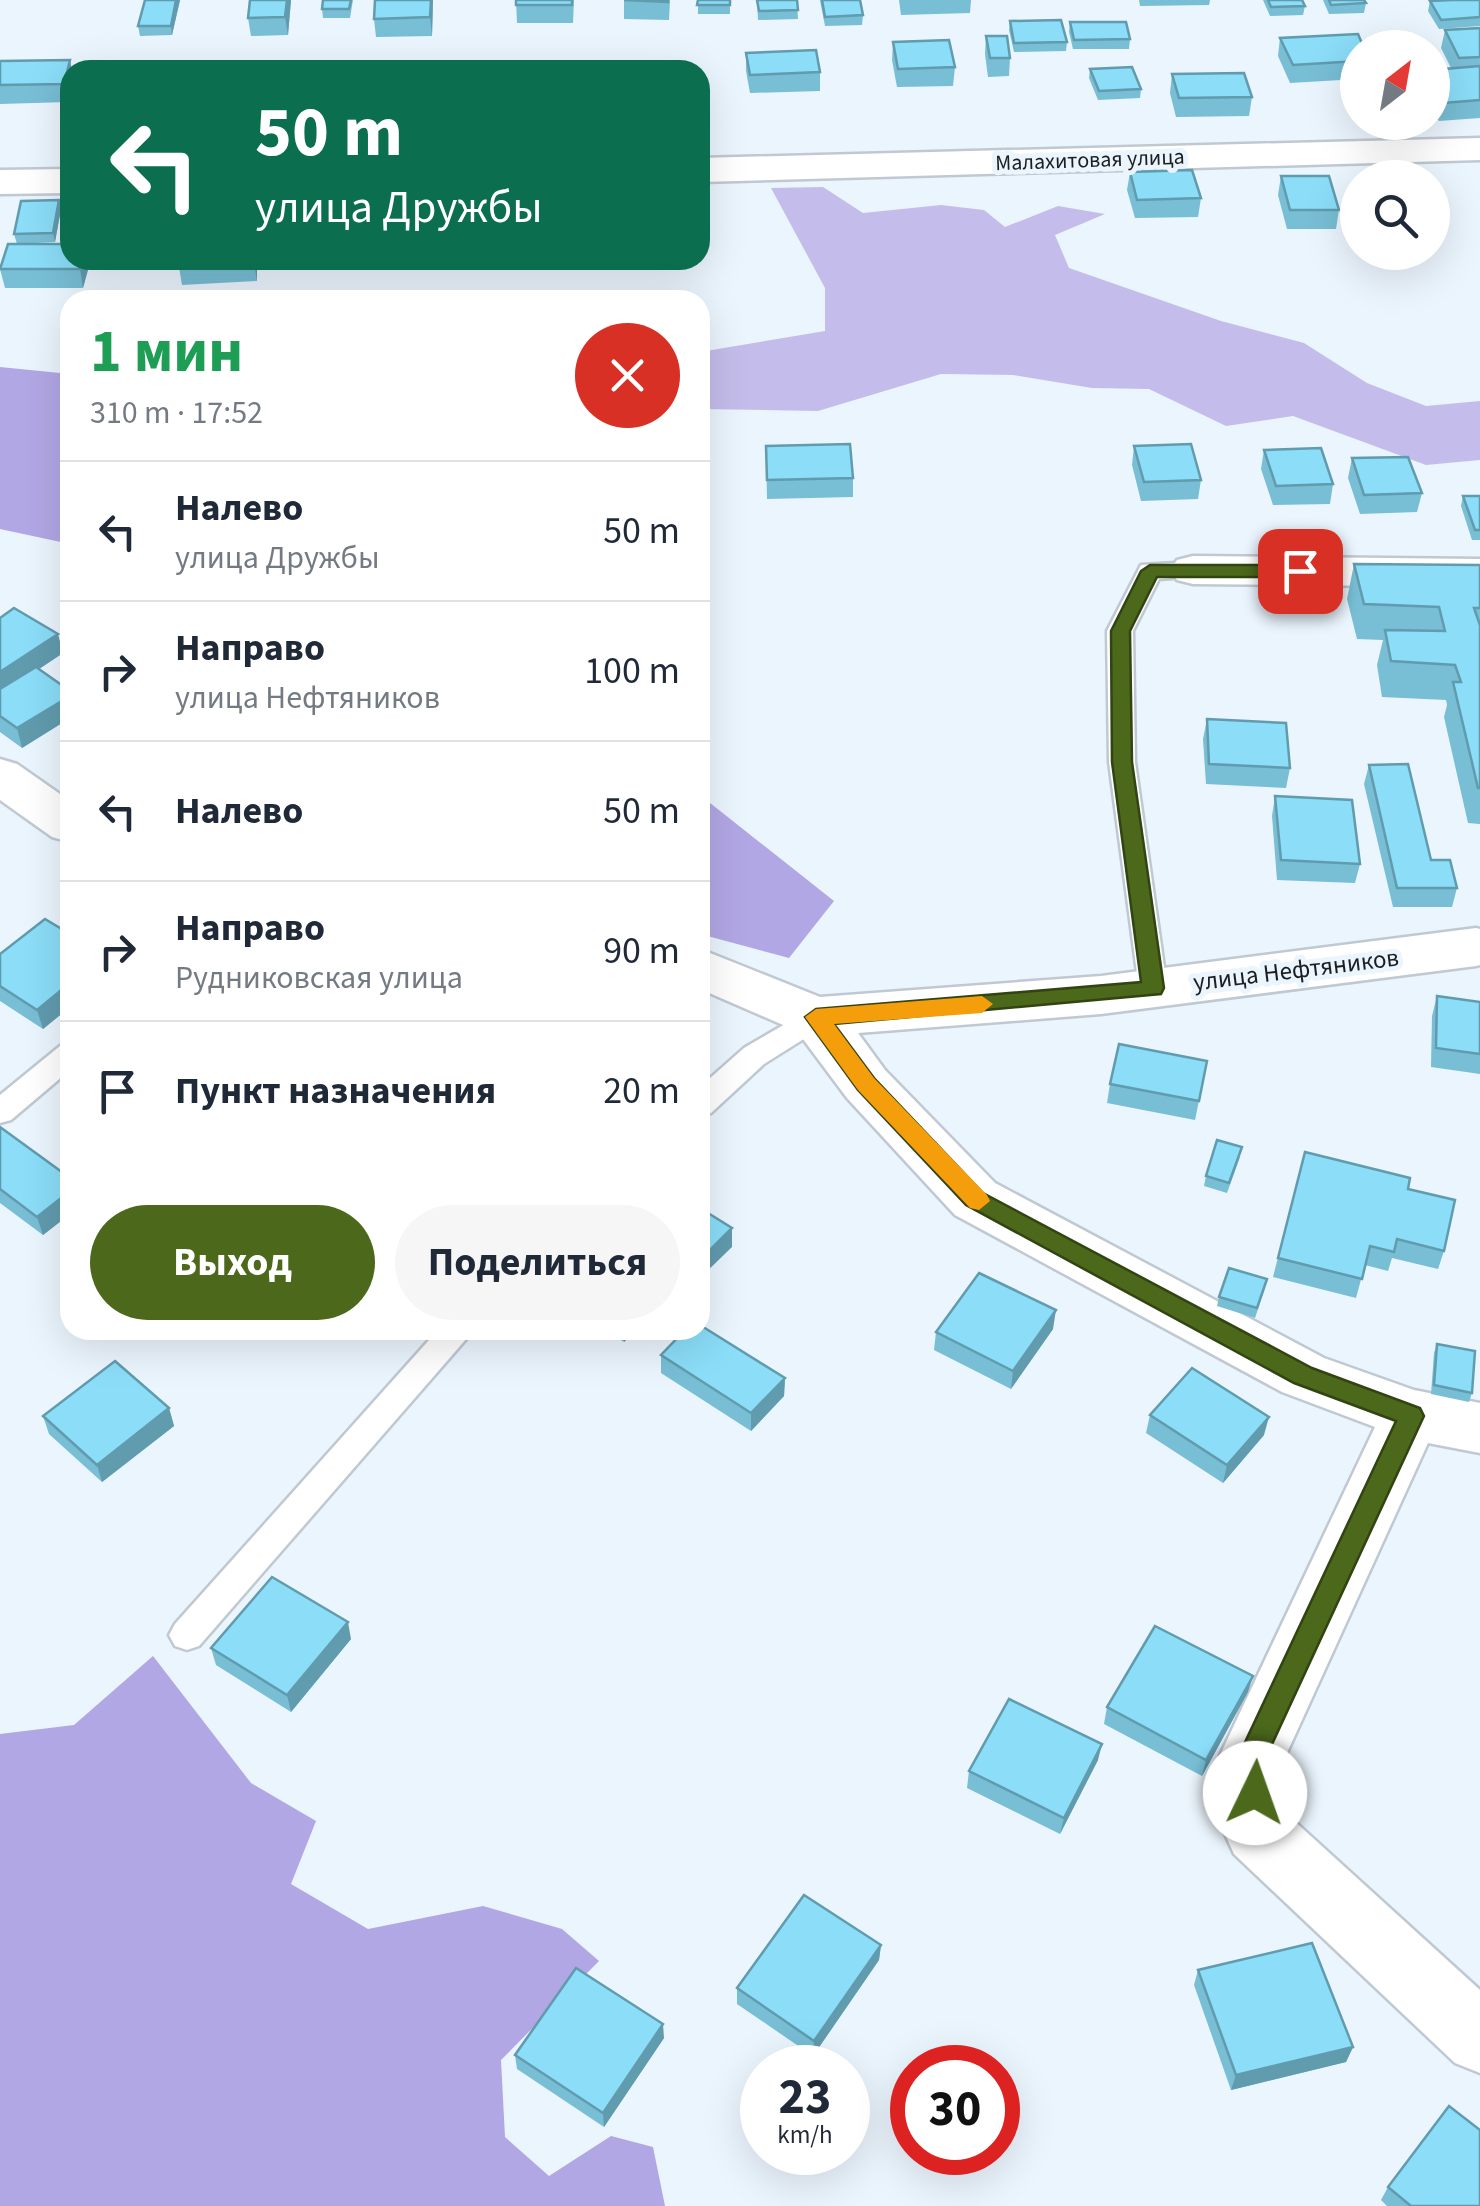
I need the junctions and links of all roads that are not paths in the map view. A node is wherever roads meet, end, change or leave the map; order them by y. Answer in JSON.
{"nodes":[{"id":1,"x":1480,"y":149,"type":"edge"},
{"id":2,"x":710,"y":170,"type":"edge"},
{"id":3,"x":60,"y":181,"type":"edge"},
{"id":4,"x":0,"y":182,"type":"edge"},
{"id":5,"x":1193,"y":570,"type":"joint"},
{"id":6,"x":1480,"y":573,"type":"edge"},
{"id":7,"x":0,"y":776,"type":"edge"},
{"id":8,"x":60,"y":819,"type":"edge"},
{"id":9,"x":1476,"y":947,"type":"dead end"},
{"id":10,"x":710,"y":972,"type":"edge"},
{"id":11,"x":1153,"y":988,"type":"junction"},
{"id":12,"x":816,"y":1017,"type":"junction"},
{"id":13,"x":60,"y":1062,"type":"edge"},
{"id":14,"x":710,"y":1096,"type":"edge"},
{"id":15,"x":0,"y":1112,"type":"edge"},
{"id":16,"x":449,"y":1340,"type":"edge"},
{"id":17,"x":1411,"y":1416,"type":"junction"},
{"id":18,"x":1480,"y":1428,"type":"edge"},
{"id":19,"x":188,"y":1635,"type":"dead end"},
{"id":20,"x":1480,"y":2038,"type":"edge"}],
"edges":[{"from":1,"to":2,"type":"street","name":"Малахитовая улица"},
{"from":3,"to":4,"type":"street"},
{"from":5,"to":6,"type":"street"},
{"from":5,"to":11,"type":"lane"},
{"from":7,"to":8,"type":"street"},
{"from":9,"to":11,"type":"street","name":"улица Нефтяников"},
{"from":10,"to":12,"type":"street"},
{"from":11,"to":12,"type":"street","name":"улица Нефтяников"},
{"from":12,"to":14,"type":"lane"},
{"from":12,"to":17,"type":"street"},
{"from":13,"to":15,"type":"lane"},
{"from":16,"to":19,"type":"lane"},
{"from":17,"to":18,"type":"street"},
{"from":17,"to":20,"type":"street"}]}
